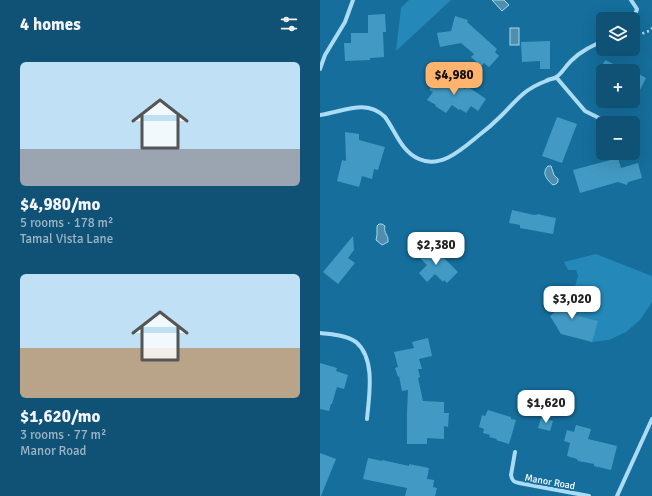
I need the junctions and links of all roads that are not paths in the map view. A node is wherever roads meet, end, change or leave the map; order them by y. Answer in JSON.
{"nodes":[{"id":1,"x":353,"y":0,"type":"edge"},
{"id":2,"x":631,"y":0,"type":"edge"},
{"id":3,"x":636,"y":12,"type":"edge"},
{"id":4,"x":596,"y":44,"type":"edge"},
{"id":5,"x":320,"y":69,"type":"edge"},
{"id":6,"x":556,"y":77,"type":"junction"},
{"id":7,"x":320,"y":115,"type":"edge"},
{"id":8,"x":596,"y":116,"type":"edge"},
{"id":9,"x":320,"y":333,"type":"edge"},
{"id":10,"x":367,"y":419,"type":"dead end"},
{"id":11,"x":652,"y":419,"type":"edge"},
{"id":12,"x":515,"y":452,"type":"dead end"},
{"id":13,"x":589,"y":496,"type":"edge"},
{"id":14,"x":617,"y":496,"type":"edge"}],
"edges":[{"from":1,"to":5,"type":"street"},
{"from":2,"to":3,"type":"street"},
{"from":4,"to":6,"type":"street"},
{"from":6,"to":7,"type":"street"},
{"from":6,"to":8,"type":"street"},
{"from":9,"to":10,"type":"street"},
{"from":11,"to":14,"type":"street"},
{"from":12,"to":13,"type":"street","name":"Manor Road"}]}
